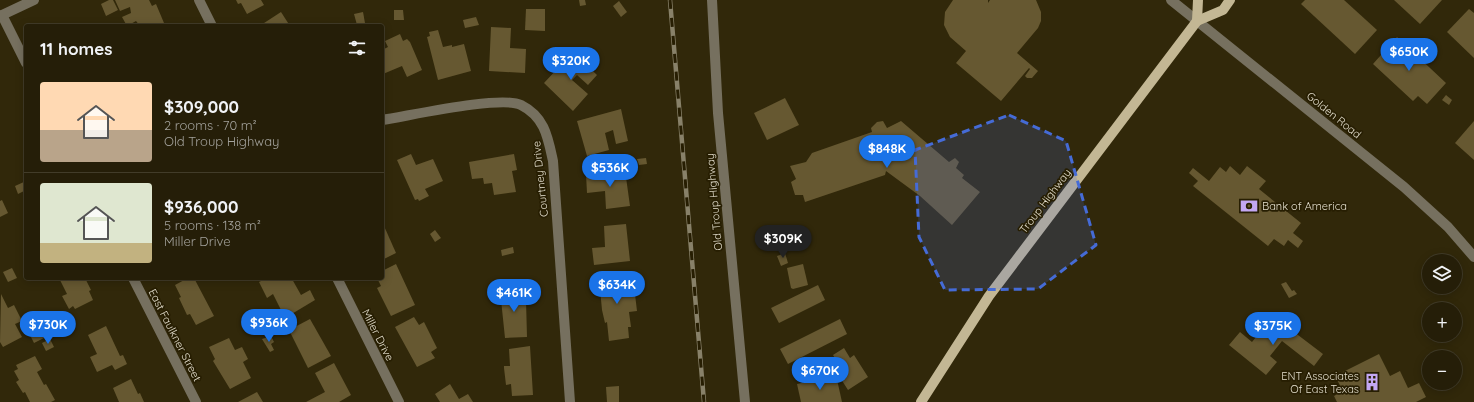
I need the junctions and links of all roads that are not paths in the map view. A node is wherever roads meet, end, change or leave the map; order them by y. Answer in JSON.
{"nodes":[{"id":1,"x":34,"y":0,"type":"edge"},
{"id":2,"x":199,"y":0,"type":"edge"},
{"id":3,"x":712,"y":0,"type":"edge"},
{"id":4,"x":1171,"y":0,"type":"edge"},
{"id":5,"x":1198,"y":0,"type":"edge"},
{"id":6,"x":1230,"y":0,"type":"edge"},
{"id":7,"x":1,"y":16,"type":"edge"},
{"id":8,"x":1197,"y":21,"type":"junction"},
{"id":9,"x":211,"y":24,"type":"edge"},
{"id":10,"x":24,"y":59,"type":"edge"},
{"id":11,"x":384,"y":120,"type":"edge"},
{"id":12,"x":1474,"y":257,"type":"edge"},
{"id":13,"x":135,"y":280,"type":"edge"},
{"id":14,"x":338,"y":280,"type":"edge"},
{"id":15,"x":196,"y":402,"type":"edge"},
{"id":16,"x":399,"y":402,"type":"edge"},
{"id":17,"x":570,"y":402,"type":"edge"},
{"id":18,"x":745,"y":402,"type":"edge"},
{"id":19,"x":921,"y":402,"type":"edge"}],
"edges":[{"from":1,"to":7,"type":"street"},
{"from":2,"to":9,"type":"street"},
{"from":3,"to":18,"type":"street","name":"Old Troup Highway"},
{"from":4,"to":8,"type":"street","name":"Golden Road"},
{"from":5,"to":8,"type":"main road"},
{"from":6,"to":8,"type":"main road","name":"Troup Highway"},
{"from":7,"to":10,"type":"street"},
{"from":8,"to":12,"type":"street","name":"Golden Road"},
{"from":8,"to":19,"type":"main road","name":"Troup Highway"},
{"from":11,"to":17,"type":"street","name":"Courtney Drive"},
{"from":13,"to":15,"type":"street","name":"East Faulkner Street"},
{"from":14,"to":16,"type":"street","name":"Miller Drive"}]}
